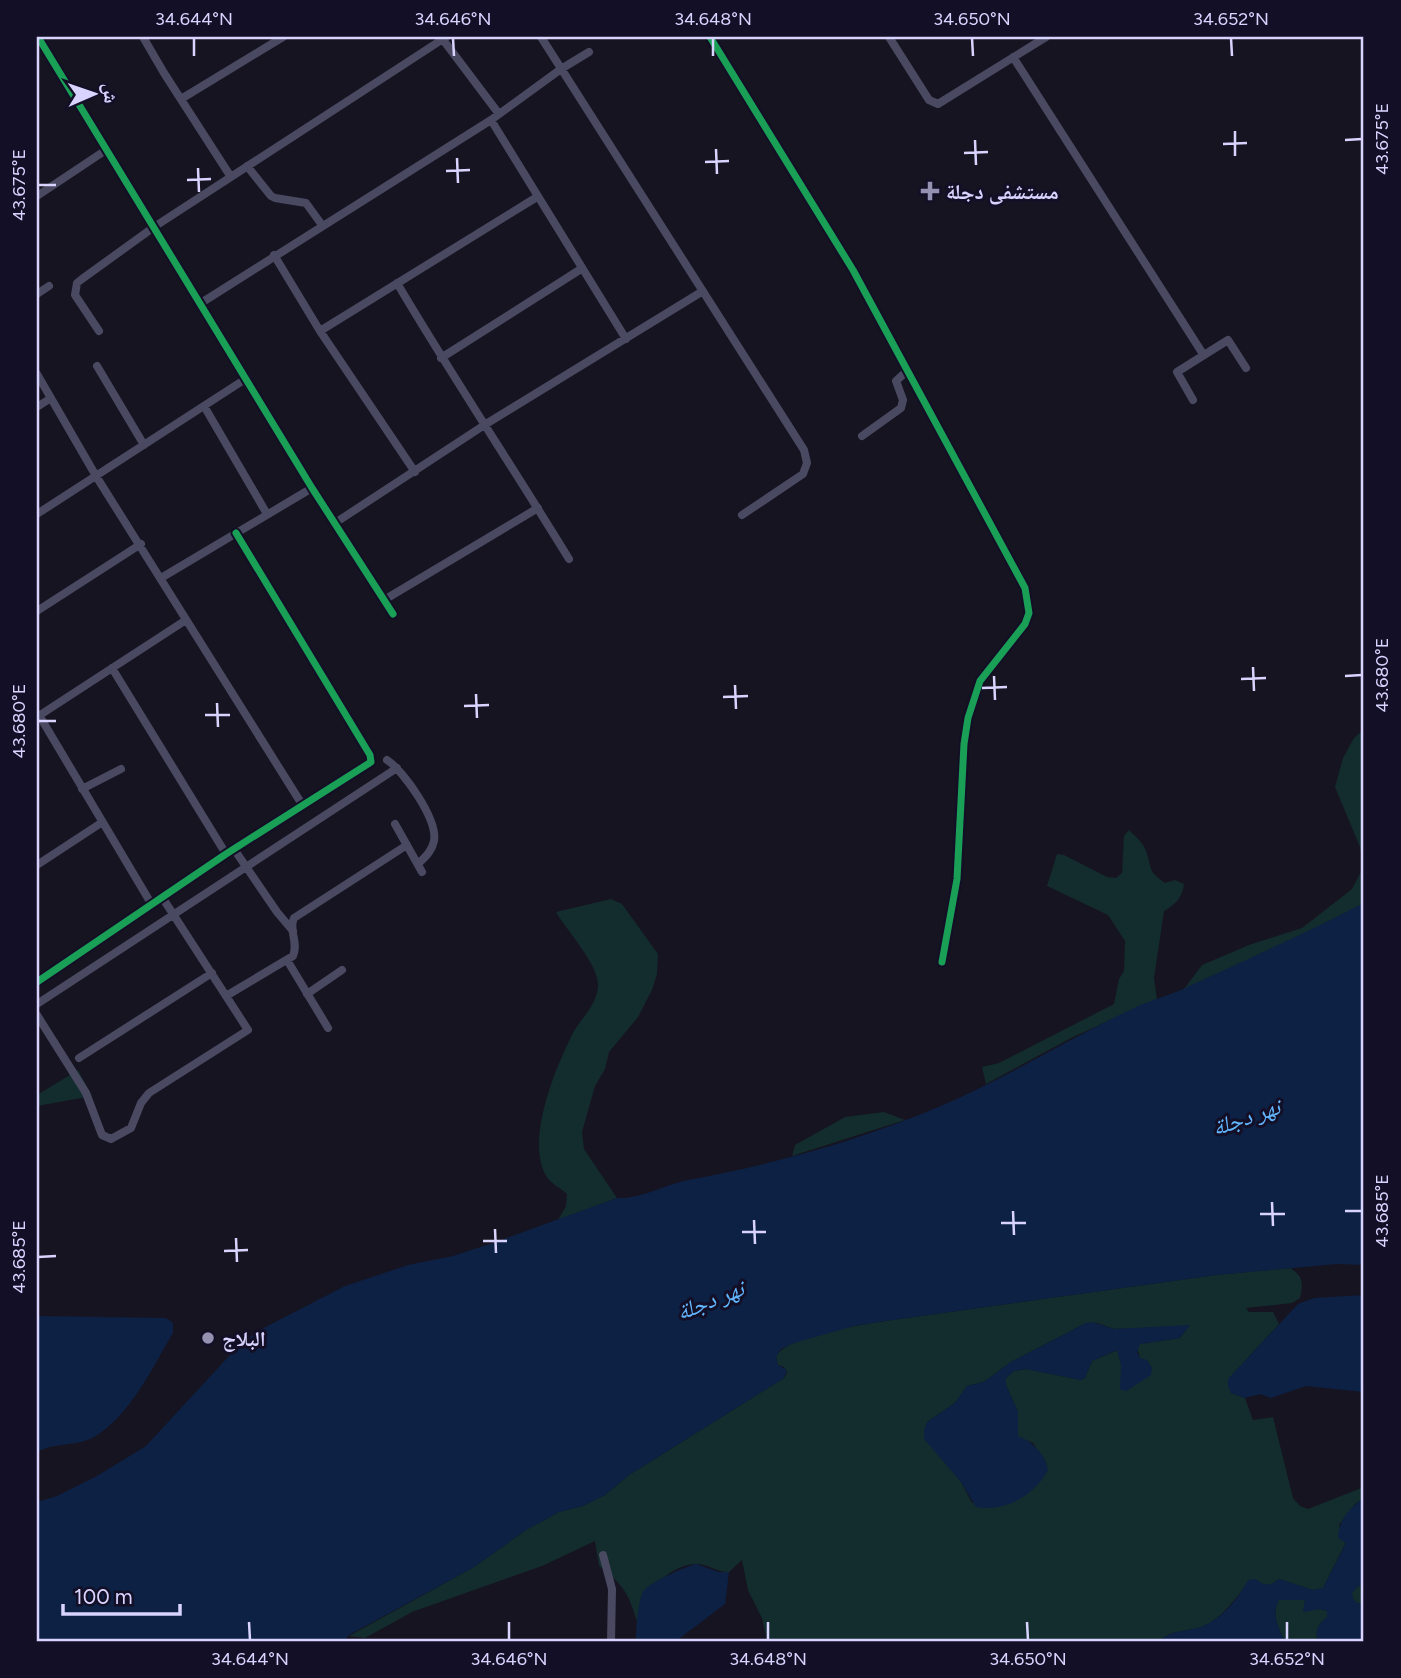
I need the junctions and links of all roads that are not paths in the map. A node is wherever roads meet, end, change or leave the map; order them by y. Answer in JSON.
{"nodes":[{"id":1,"x":38,"y":37,"type":"edge"},
{"id":2,"x":143,"y":37,"type":"edge"},
{"id":3,"x":283,"y":37,"type":"edge"},
{"id":4,"x":443,"y":37,"type":"edge"},
{"id":5,"x":541,"y":37,"type":"edge"},
{"id":6,"x":710,"y":37,"type":"edge"},
{"id":7,"x":889,"y":37,"type":"edge"},
{"id":8,"x":1046,"y":37,"type":"edge"},
{"id":9,"x":589,"y":52,"type":"dead end"},
{"id":10,"x":1013,"y":57,"type":"junction"},
{"id":11,"x":561,"y":69,"type":"junction"},
{"id":12,"x":181,"y":99,"type":"junction"},
{"id":13,"x":499,"y":114,"type":"junction"},
{"id":14,"x":491,"y":120,"type":"junction"},
{"id":15,"x":106,"y":150,"type":"junction"},
{"id":16,"x":247,"y":166,"type":"junction"},
{"id":17,"x":232,"y":175,"type":"junction"},
{"id":18,"x":37,"y":196,"type":"edge"},
{"id":19,"x":537,"y":197,"type":"junction"},
{"id":20,"x":322,"y":225,"type":"junction"},
{"id":21,"x":154,"y":227,"type":"junction"},
{"id":22,"x":274,"y":255,"type":"junction"},
{"id":23,"x":581,"y":269,"type":"junction"},
{"id":24,"x":397,"y":284,"type":"junction"},
{"id":25,"x":49,"y":286,"type":"dead end"},
{"id":26,"x":703,"y":291,"type":"junction"},
{"id":27,"x":37,"y":294,"type":"edge"},
{"id":28,"x":201,"y":303,"type":"junction"},
{"id":29,"x":99,"y":331,"type":"dead end"},
{"id":30,"x":320,"y":331,"type":"junction"},
{"id":31,"x":626,"y":340,"type":"junction"},
{"id":32,"x":1203,"y":354,"type":"junction"},
{"id":33,"x":442,"y":358,"type":"junction"},
{"id":34,"x":97,"y":366,"type":"dead end"},
{"id":35,"x":1245,"y":368,"type":"dead end"},
{"id":36,"x":908,"y":370,"type":"junction"},
{"id":37,"x":37,"y":374,"type":"edge"},
{"id":38,"x":247,"y":378,"type":"junction"},
{"id":39,"x":51,"y":398,"type":"junction"},
{"id":40,"x":1193,"y":400,"type":"dead end"},
{"id":41,"x":204,"y":406,"type":"junction"},
{"id":42,"x":37,"y":407,"type":"edge"},
{"id":43,"x":486,"y":424,"type":"junction"},
{"id":44,"x":862,"y":436,"type":"dead end"},
{"id":45,"x":144,"y":445,"type":"junction"},
{"id":46,"x":415,"y":472,"type":"junction"},
{"id":47,"x":96,"y":476,"type":"junction"},
{"id":48,"x":312,"y":488,"type":"junction"},
{"id":49,"x":538,"y":508,"type":"junction"},
{"id":50,"x":37,"y":514,"type":"edge"},
{"id":51,"x":267,"y":514,"type":"junction"},
{"id":52,"x":741,"y":515,"type":"dead end"},
{"id":53,"x":335,"y":523,"type":"junction"},
{"id":54,"x":236,"y":533,"type":"junction"},
{"id":55,"x":141,"y":544,"type":"junction"},
{"id":56,"x":569,"y":559,"type":"dead end"},
{"id":57,"x":161,"y":578,"type":"junction"},
{"id":58,"x":384,"y":600,"type":"junction"},
{"id":59,"x":37,"y":611,"type":"edge"},
{"id":60,"x":393,"y":614,"type":"dead end"},
{"id":61,"x":186,"y":620,"type":"junction"},
{"id":62,"x":112,"y":668,"type":"junction"},
{"id":63,"x":38,"y":716,"type":"edge"},
{"id":64,"x":387,"y":760,"type":"dead end"},
{"id":65,"x":397,"y":768,"type":"junction"},
{"id":66,"x":121,"y":769,"type":"dead end"},
{"id":67,"x":82,"y":789,"type":"junction"},
{"id":68,"x":303,"y":806,"type":"junction"},
{"id":69,"x":101,"y":822,"type":"junction"},
{"id":70,"x":396,"y":824,"type":"dead end"},
{"id":71,"x":407,"y":845,"type":"junction"},
{"id":72,"x":234,"y":849,"type":"junction"},
{"id":73,"x":226,"y":854,"type":"junction"},
{"id":74,"x":37,"y":865,"type":"edge"},
{"id":75,"x":247,"y":867,"type":"junction"},
{"id":76,"x":162,"y":897,"type":"junction"},
{"id":77,"x":152,"y":905,"type":"junction"},
{"id":78,"x":174,"y":915,"type":"junction"},
{"id":79,"x":293,"y":931,"type":"junction"},
{"id":80,"x":287,"y":960,"type":"junction"},
{"id":81,"x":942,"y":962,"type":"dead end"},
{"id":82,"x":342,"y":970,"type":"dead end"},
{"id":83,"x":212,"y":973,"type":"junction"},
{"id":84,"x":37,"y":982,"type":"edge"},
{"id":85,"x":307,"y":994,"type":"junction"},
{"id":86,"x":226,"y":996,"type":"junction"},
{"id":87,"x":37,"y":1004,"type":"edge"},
{"id":88,"x":37,"y":1014,"type":"edge"},
{"id":89,"x":328,"y":1028,"type":"dead end"},
{"id":90,"x":79,"y":1058,"type":"dead end"},
{"id":91,"x":603,"y":1555,"type":"dead end"},
{"id":92,"x":611,"y":1641,"type":"edge"}],
"edges":[{"from":1,"to":15,"type":"street"},
{"from":2,"to":12,"type":"street"},
{"from":3,"to":12,"type":"street"},
{"from":4,"to":13,"type":"street"},
{"from":4,"to":16,"type":"street"},
{"from":5,"to":11,"type":"street"},
{"from":6,"to":36,"type":"street"},
{"from":7,"to":10,"type":"street"},
{"from":8,"to":10,"type":"street"},
{"from":9,"to":11,"type":"street"},
{"from":10,"to":32,"type":"street"},
{"from":11,"to":13,"type":"street"},
{"from":11,"to":26,"type":"street"},
{"from":12,"to":17,"type":"street"},
{"from":13,"to":14,"type":"street"},
{"from":14,"to":19,"type":"street"},
{"from":14,"to":20,"type":"street"},
{"from":15,"to":18,"type":"street"},
{"from":15,"to":21,"type":"street"},
{"from":16,"to":17,"type":"street"},
{"from":16,"to":20,"type":"street"},
{"from":17,"to":21,"type":"street"},
{"from":19,"to":23,"type":"street"},
{"from":19,"to":24,"type":"street"},
{"from":20,"to":22,"type":"street"},
{"from":21,"to":28,"type":"street"},
{"from":21,"to":29,"type":"street"},
{"from":22,"to":28,"type":"street"},
{"from":22,"to":30,"type":"street"},
{"from":23,"to":31,"type":"street"},
{"from":23,"to":33,"type":"street"},
{"from":24,"to":30,"type":"street"},
{"from":24,"to":33,"type":"street"},
{"from":25,"to":27,"type":"street"},
{"from":26,"to":31,"type":"street"},
{"from":26,"to":52,"type":"street"},
{"from":28,"to":38,"type":"street"},
{"from":30,"to":46,"type":"street"},
{"from":31,"to":43,"type":"street"},
{"from":32,"to":35,"type":"street"},
{"from":32,"to":40,"type":"street"},
{"from":33,"to":43,"type":"street"},
{"from":34,"to":45,"type":"street"},
{"from":36,"to":44,"type":"street"},
{"from":36,"to":81,"type":"street"},
{"from":37,"to":39,"type":"street"},
{"from":38,"to":41,"type":"street"},
{"from":38,"to":48,"type":"street"},
{"from":39,"to":42,"type":"street"},
{"from":39,"to":47,"type":"street"},
{"from":41,"to":45,"type":"street"},
{"from":41,"to":51,"type":"street"},
{"from":43,"to":46,"type":"street"},
{"from":43,"to":49,"type":"street"},
{"from":45,"to":47,"type":"street"},
{"from":46,"to":53,"type":"street"},
{"from":47,"to":50,"type":"street"},
{"from":47,"to":55,"type":"street"},
{"from":48,"to":51,"type":"street"},
{"from":48,"to":53,"type":"street"},
{"from":49,"to":56,"type":"street"},
{"from":49,"to":58,"type":"street"},
{"from":51,"to":54,"type":"street"},
{"from":53,"to":58,"type":"street"},
{"from":54,"to":57,"type":"street"},
{"from":54,"to":68,"type":"street"},
{"from":55,"to":57,"type":"street"},
{"from":55,"to":59,"type":"street"},
{"from":57,"to":61,"type":"street"},
{"from":58,"to":60,"type":"street"},
{"from":61,"to":62,"type":"street"},
{"from":61,"to":68,"type":"street"},
{"from":62,"to":63,"type":"street"},
{"from":62,"to":73,"type":"street"},
{"from":63,"to":67,"type":"street"},
{"from":64,"to":65,"type":"street"},
{"from":65,"to":71,"type":"street"},
{"from":65,"to":75,"type":"street"},
{"from":66,"to":67,"type":"street"},
{"from":67,"to":69,"type":"street"},
{"from":68,"to":72,"type":"street"},
{"from":69,"to":74,"type":"street"},
{"from":69,"to":77,"type":"street"},
{"from":70,"to":71,"type":"street"},
{"from":71,"to":79,"type":"street"},
{"from":72,"to":73,"type":"street"},
{"from":72,"to":75,"type":"street"},
{"from":73,"to":76,"type":"street"},
{"from":75,"to":78,"type":"street"},
{"from":75,"to":79,"type":"street"},
{"from":76,"to":77,"type":"street"},
{"from":76,"to":78,"type":"street"},
{"from":77,"to":84,"type":"street"},
{"from":78,"to":83,"type":"street"},
{"from":78,"to":87,"type":"street"},
{"from":79,"to":80,"type":"street"},
{"from":80,"to":85,"type":"street"},
{"from":80,"to":86,"type":"street"},
{"from":82,"to":85,"type":"street"},
{"from":83,"to":86,"type":"street"},
{"from":83,"to":90,"type":"street"},
{"from":85,"to":89,"type":"street"},
{"from":86,"to":88,"type":"street"},
{"from":91,"to":92,"type":"street"}]}
